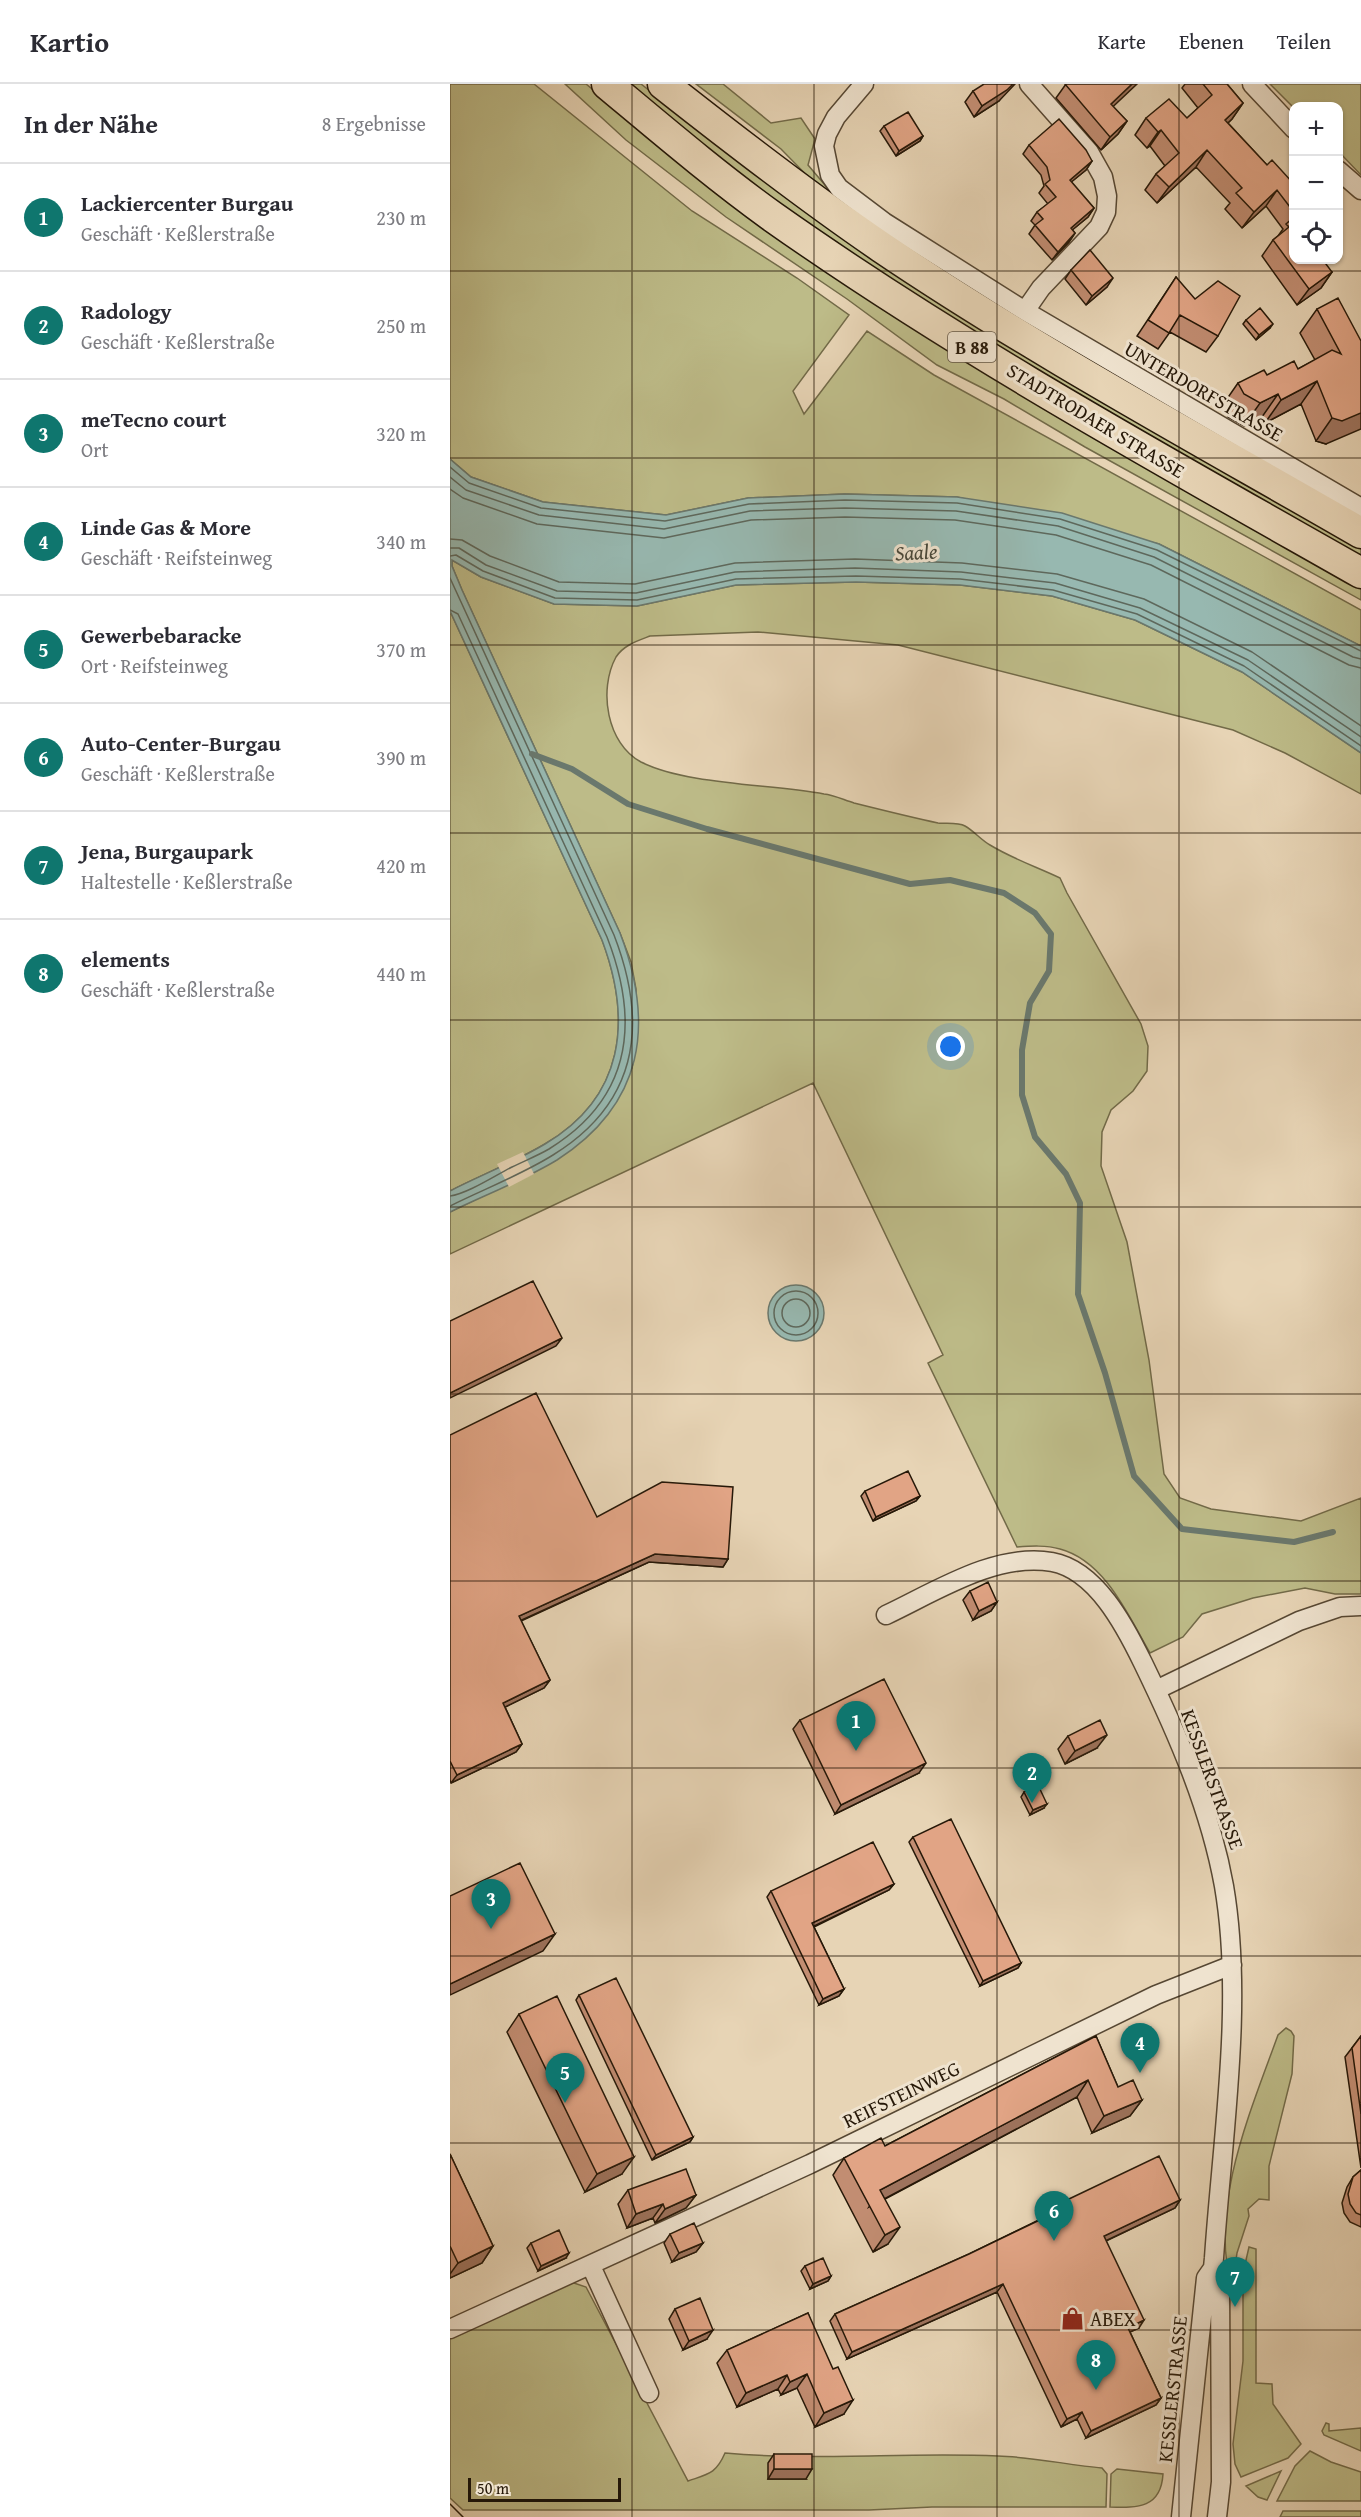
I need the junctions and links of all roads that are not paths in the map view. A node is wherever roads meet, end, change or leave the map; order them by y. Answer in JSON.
{"nodes":[{"id":1,"x":607,"y":84,"type":"edge"},
{"id":2,"x":663,"y":84,"type":"edge"},
{"id":3,"x":864,"y":84,"type":"edge"},
{"id":4,"x":1029,"y":84,"type":"edge"},
{"id":5,"x":1252,"y":84,"type":"edge"},
{"id":6,"x":1289,"y":125,"type":"edge"},
{"id":7,"x":1343,"y":174,"type":"edge"},
{"id":8,"x":1361,"y":190,"type":"edge"},
{"id":9,"x":1025,"y":311,"type":"junction"},
{"id":10,"x":1361,"y":508,"type":"edge"},
{"id":11,"x":1361,"y":533,"type":"edge"},
{"id":12,"x":1361,"y":573,"type":"edge"},
{"id":13,"x":1361,"y":1606,"type":"edge"},
{"id":14,"x":886,"y":1615,"type":"dead end"},
{"id":15,"x":1156,"y":1690,"type":"junction"},
{"id":16,"x":1232,"y":1965,"type":"junction"},
{"id":17,"x":591,"y":2266,"type":"junction"},
{"id":18,"x":1213,"y":2268,"type":"junction"},
{"id":19,"x":450,"y":2329,"type":"edge"},
{"id":20,"x":650,"y":2393,"type":"dead end"},
{"id":21,"x":1181,"y":2517,"type":"edge"},
{"id":22,"x":1217,"y":2517,"type":"edge"}],
"edges":[{"from":1,"to":12,"type":"main road","name":"STADTRODAER STRASSE","number":"B 88"},
{"from":2,"to":11,"type":"main road","name":"STADTRODAER STRASSE","number":"B 88"},
{"from":3,"to":9,"type":"street","name":"UNTERDORFSTRASSE"},
{"from":4,"to":9,"type":"street"},
{"from":5,"to":6,"type":"street"},
{"from":7,"to":8,"type":"street"},
{"from":9,"to":10,"type":"street","name":"UNTERDORFSTRASSE"},
{"from":13,"to":15,"type":"street"},
{"from":14,"to":15,"type":"street","name":"KESSLERSTRASSE"},
{"from":15,"to":16,"type":"street","name":"KESSLERSTRASSE"},
{"from":16,"to":17,"type":"street","name":"REIFSTEINWEG"},
{"from":16,"to":18,"type":"street","name":"KESSLERSTRASSE"},
{"from":17,"to":19,"type":"street","name":"REIFSTEINWEG"},
{"from":17,"to":20,"type":"street"},
{"from":18,"to":21,"type":"street","name":"KESSLERSTRASSE"},
{"from":18,"to":22,"type":"street","name":"KESSLERSTRASSE"}]}
